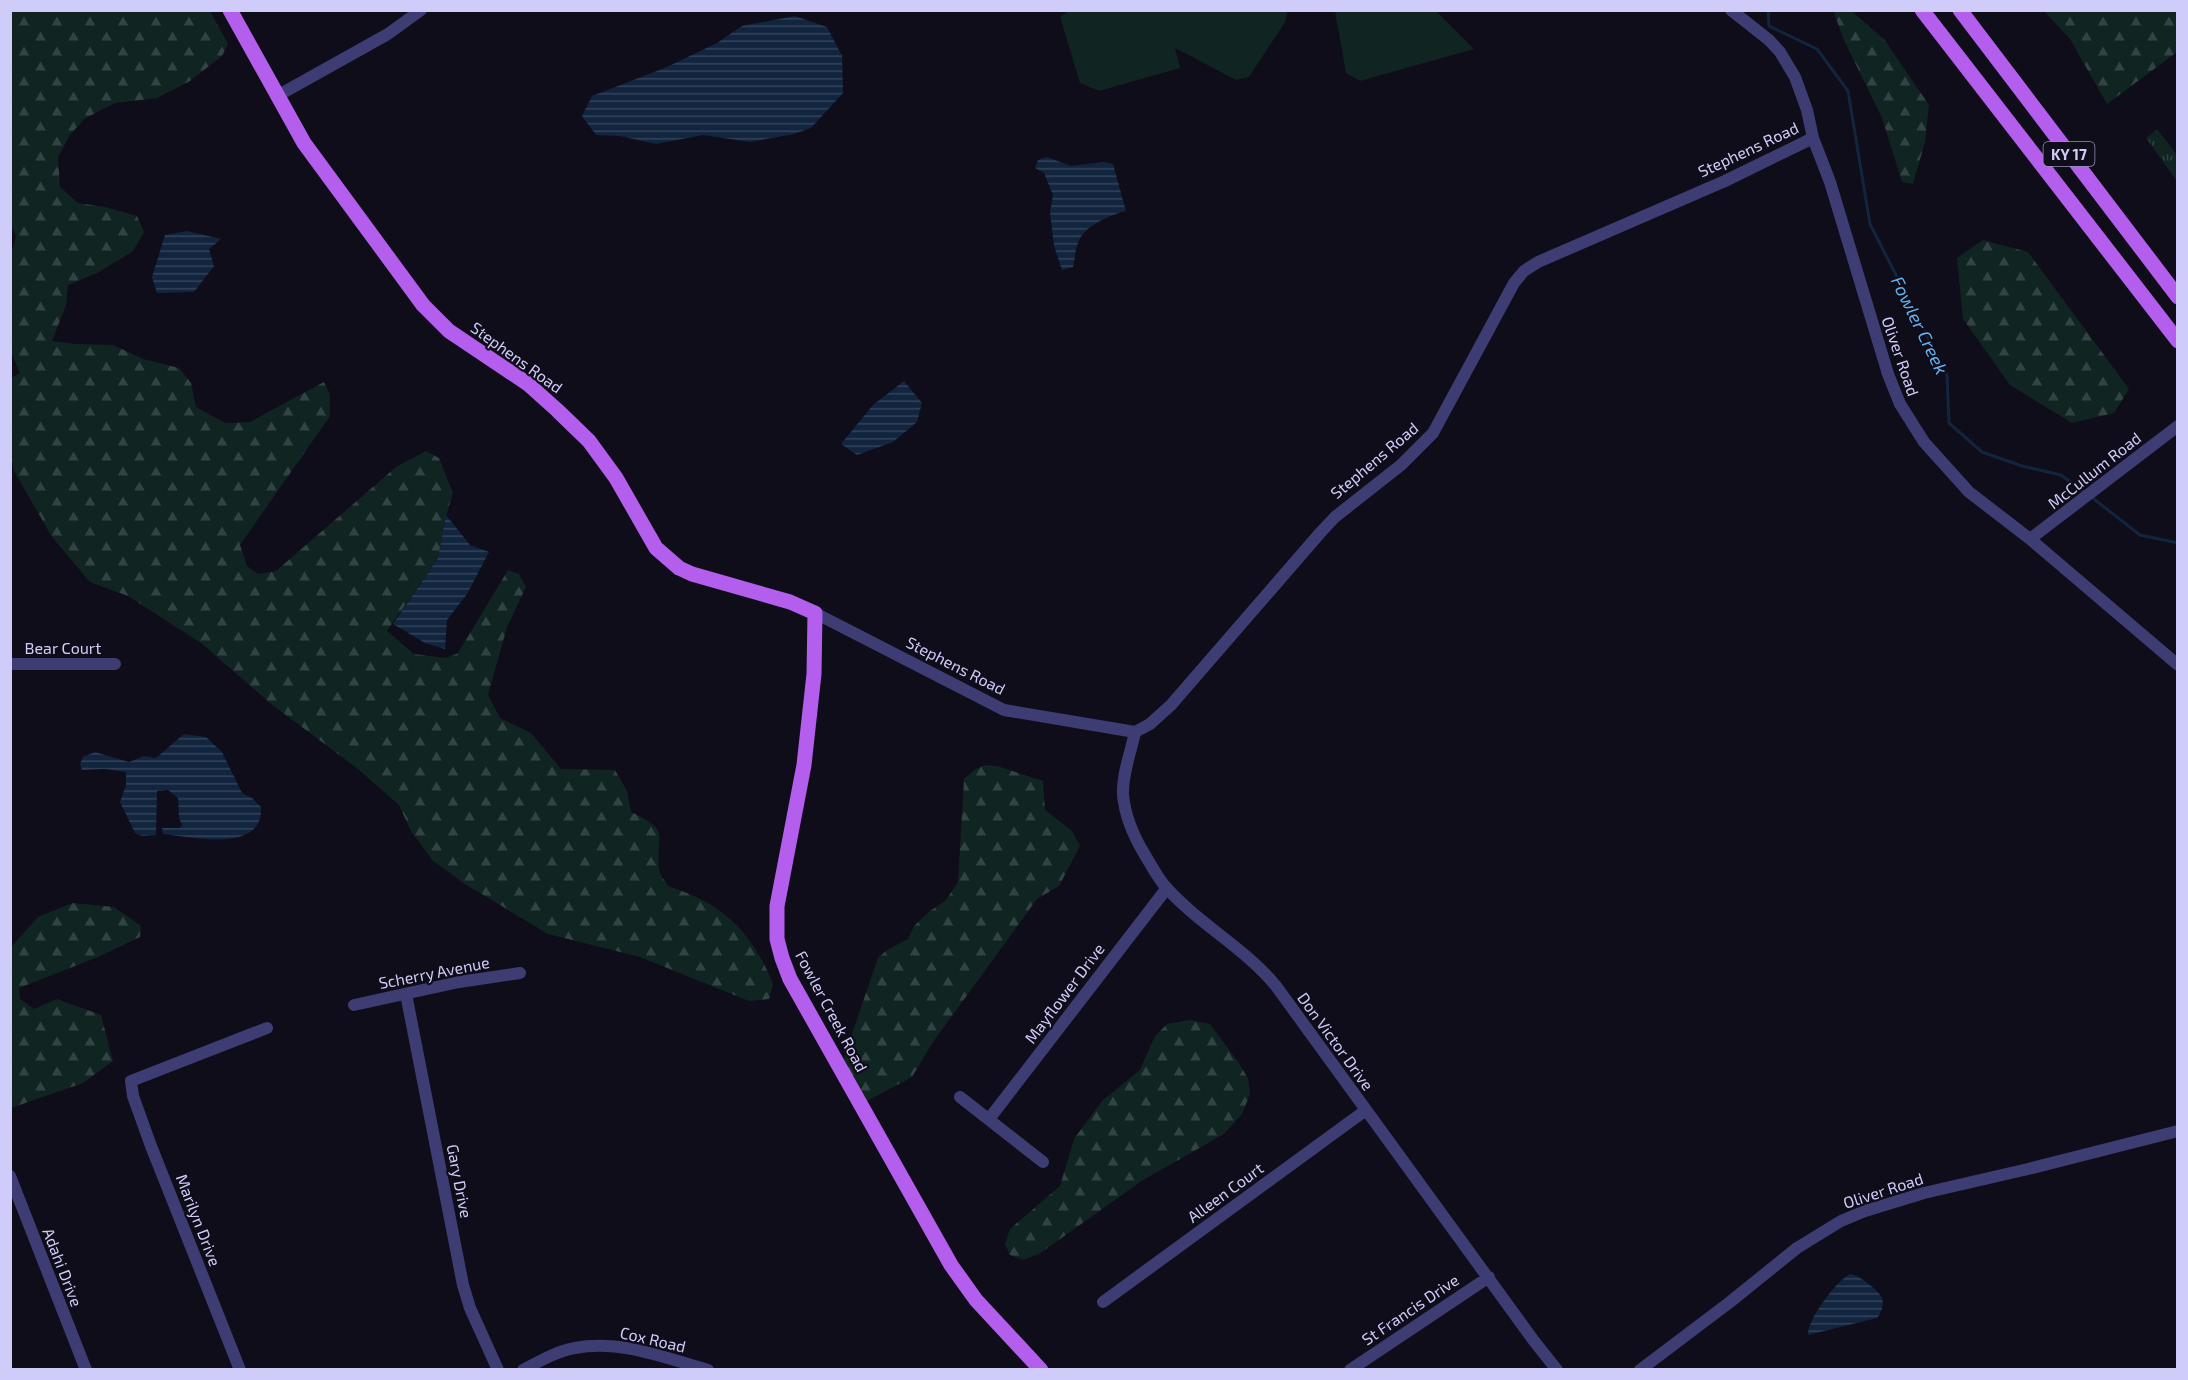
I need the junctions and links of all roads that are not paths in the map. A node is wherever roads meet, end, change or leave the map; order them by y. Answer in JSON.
{"nodes":[{"id":1,"x":230,"y":10,"type":"edge"},
{"id":2,"x":421,"y":10,"type":"edge"},
{"id":3,"x":1731,"y":10,"type":"edge"},
{"id":4,"x":1922,"y":10,"type":"edge"},
{"id":5,"x":1960,"y":10,"type":"edge"},
{"id":6,"x":278,"y":96,"type":"junction"},
{"id":7,"x":1814,"y":138,"type":"junction"},
{"id":8,"x":2178,"y":297,"type":"edge"},
{"id":9,"x":2178,"y":341,"type":"edge"},
{"id":10,"x":2178,"y":426,"type":"edge"},
{"id":11,"x":2030,"y":539,"type":"junction"},
{"id":12,"x":815,"y":613,"type":"junction"},
{"id":13,"x":10,"y":664,"type":"edge"},
{"id":14,"x":115,"y":664,"type":"dead end"},
{"id":15,"x":2178,"y":665,"type":"edge"},
{"id":16,"x":1135,"y":732,"type":"junction"},
{"id":17,"x":1167,"y":888,"type":"junction"},
{"id":18,"x":520,"y":973,"type":"dead end"},
{"id":19,"x":406,"y":994,"type":"junction"},
{"id":20,"x":354,"y":1005,"type":"dead end"},
{"id":21,"x":267,"y":1028,"type":"dead end"},
{"id":22,"x":960,"y":1097,"type":"dead end"},
{"id":23,"x":1366,"y":1110,"type":"junction"},
{"id":24,"x":989,"y":1119,"type":"junction"},
{"id":25,"x":2178,"y":1131,"type":"edge"},
{"id":26,"x":1043,"y":1162,"type":"dead end"},
{"id":27,"x":10,"y":1176,"type":"edge"},
{"id":28,"x":1489,"y":1276,"type":"junction"},
{"id":29,"x":1103,"y":1302,"type":"dead end"},
{"id":30,"x":86,"y":1370,"type":"edge"},
{"id":31,"x":240,"y":1370,"type":"edge"},
{"id":32,"x":498,"y":1370,"type":"edge"},
{"id":33,"x":523,"y":1370,"type":"edge"},
{"id":34,"x":708,"y":1370,"type":"edge"},
{"id":35,"x":1041,"y":1370,"type":"edge"},
{"id":36,"x":1350,"y":1370,"type":"edge"},
{"id":37,"x":1557,"y":1370,"type":"edge"},
{"id":38,"x":1640,"y":1370,"type":"edge"}],
"edges":[{"from":1,"to":6,"type":"main road","name":"Stephens Road"},
{"from":2,"to":6,"type":"street"},
{"from":3,"to":7,"type":"street","name":"Oliver Road"},
{"from":4,"to":9,"type":"main road","number":"KY 17"},
{"from":5,"to":8,"type":"main road","number":"KY 17"},
{"from":6,"to":12,"type":"main road","name":"Stephens Road"},
{"from":7,"to":11,"type":"street","name":"Oliver Road"},
{"from":7,"to":16,"type":"street","name":"Stephens Road"},
{"from":10,"to":11,"type":"street","name":"McCullum Road"},
{"from":11,"to":15,"type":"street","name":"Oliver Road"},
{"from":12,"to":16,"type":"street","name":"Stephens Road"},
{"from":12,"to":35,"type":"main road","name":"Fowler Creek Road"},
{"from":13,"to":14,"type":"street","name":"Bear Court"},
{"from":16,"to":17,"type":"street","name":"Don Victor Drive"},
{"from":17,"to":23,"type":"street","name":"Don Victor Drive"},
{"from":17,"to":24,"type":"street","name":"Mayflower Drive"},
{"from":18,"to":19,"type":"street","name":"Scherry Avenue"},
{"from":19,"to":20,"type":"street","name":"Scherry Avenue"},
{"from":19,"to":32,"type":"street","name":"Gary Drive"},
{"from":21,"to":31,"type":"street","name":"Marilyn Drive"},
{"from":22,"to":24,"type":"street"},
{"from":23,"to":28,"type":"street","name":"Don Victor Drive"},
{"from":23,"to":29,"type":"street","name":"Alleen Court"},
{"from":24,"to":26,"type":"street"},
{"from":25,"to":38,"type":"street","name":"Oliver Road"},
{"from":27,"to":30,"type":"street","name":"Adahi Drive"},
{"from":28,"to":36,"type":"street","name":"St Francis Drive"},
{"from":28,"to":37,"type":"street","name":"Don Victor Drive"},
{"from":33,"to":34,"type":"street","name":"Cox Road"}]}
